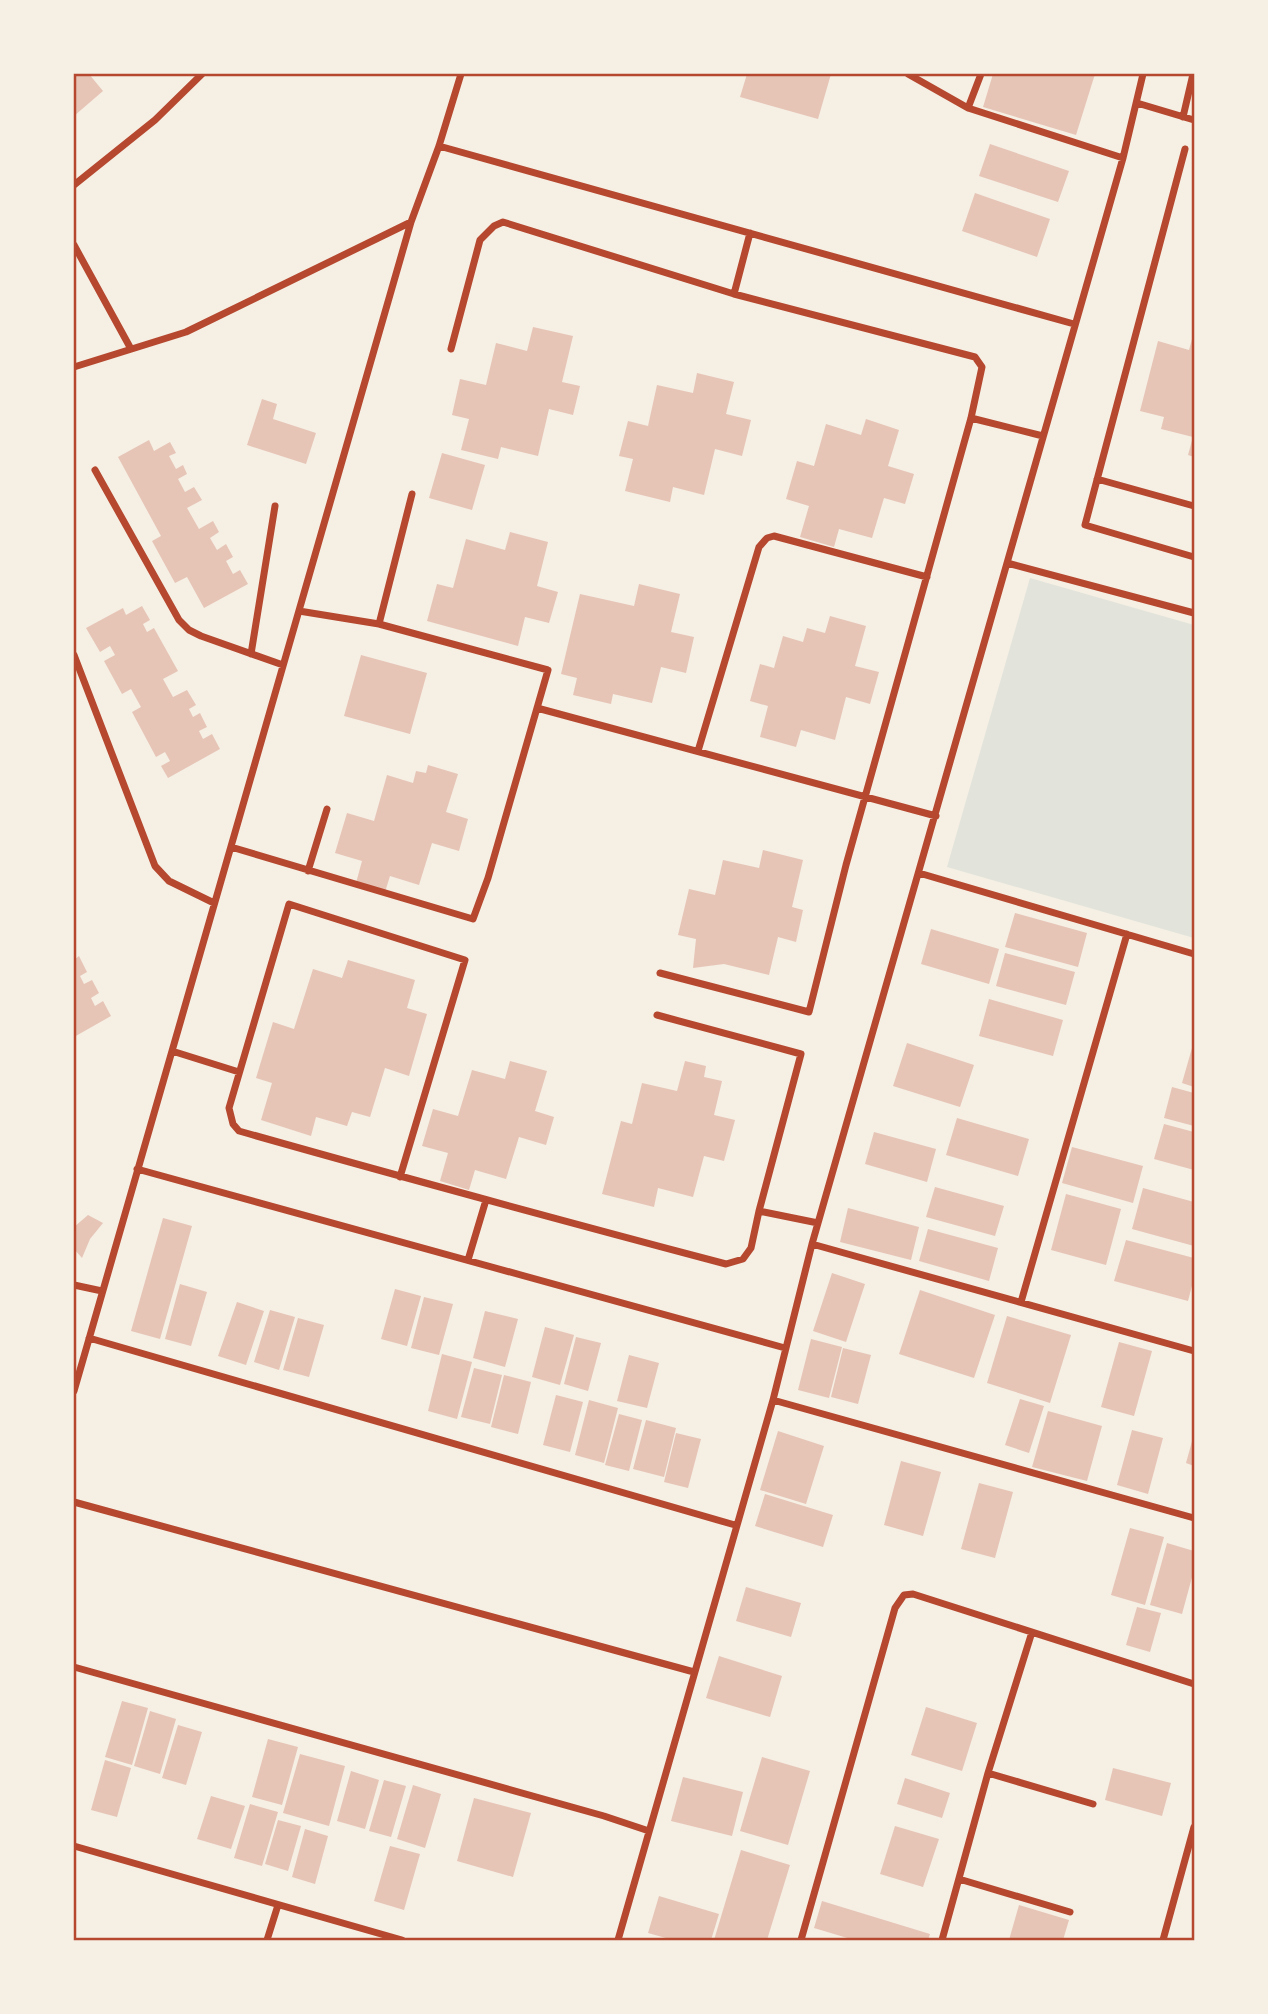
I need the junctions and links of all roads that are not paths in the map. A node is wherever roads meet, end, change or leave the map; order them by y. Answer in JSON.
{"nodes":[{"id":1,"x":202,"y":74,"type":"edge"},
{"id":2,"x":461,"y":74,"type":"edge"},
{"id":3,"x":908,"y":74,"type":"edge"},
{"id":4,"x":981,"y":74,"type":"edge"},
{"id":5,"x":1143,"y":74,"type":"edge"},
{"id":6,"x":1193,"y":74,"type":"edge"},
{"id":7,"x":1137,"y":103,"type":"junction"},
{"id":8,"x":968,"y":108,"type":"junction"},
{"id":9,"x":1183,"y":117,"type":"junction"},
{"id":10,"x":1195,"y":120,"type":"edge"},
{"id":11,"x":439,"y":146,"type":"junction"},
{"id":12,"x":1185,"y":149,"type":"dead end"},
{"id":13,"x":1123,"y":158,"type":"junction"},
{"id":14,"x":74,"y":185,"type":"edge"},
{"id":15,"x":411,"y":222,"type":"junction"},
{"id":16,"x":750,"y":233,"type":"junction"},
{"id":17,"x":74,"y":245,"type":"edge"},
{"id":18,"x":734,"y":294,"type":"junction"},
{"id":19,"x":1074,"y":324,"type":"junction"},
{"id":20,"x":131,"y":349,"type":"junction"},
{"id":21,"x":451,"y":349,"type":"dead end"},
{"id":22,"x":74,"y":368,"type":"edge"},
{"id":23,"x":971,"y":418,"type":"junction"},
{"id":24,"x":1043,"y":436,"type":"junction"},
{"id":25,"x":95,"y":470,"type":"dead end"},
{"id":26,"x":1097,"y":479,"type":"junction"},
{"id":27,"x":412,"y":494,"type":"dead end"},
{"id":28,"x":275,"y":506,"type":"dead end"},
{"id":29,"x":1195,"y":506,"type":"edge"},
{"id":30,"x":1195,"y":557,"type":"edge"},
{"id":31,"x":1007,"y":563,"type":"junction"},
{"id":32,"x":927,"y":577,"type":"junction"},
{"id":33,"x":299,"y":611,"type":"junction"},
{"id":34,"x":1195,"y":613,"type":"edge"},
{"id":35,"x":379,"y":624,"type":"junction"},
{"id":36,"x":74,"y":654,"type":"edge"},
{"id":37,"x":251,"y":654,"type":"junction"},
{"id":38,"x":283,"y":665,"type":"junction"},
{"id":39,"x":537,"y":708,"type":"junction"},
{"id":40,"x":698,"y":751,"type":"junction"},
{"id":41,"x":865,"y":798,"type":"junction"},
{"id":42,"x":327,"y":809,"type":"dead end"},
{"id":43,"x":936,"y":816,"type":"junction"},
{"id":44,"x":230,"y":847,"type":"junction"},
{"id":45,"x":309,"y":871,"type":"junction"},
{"id":46,"x":919,"y":873,"type":"junction"},
{"id":47,"x":214,"y":904,"type":"junction"},
{"id":48,"x":1127,"y":934,"type":"junction"},
{"id":49,"x":1195,"y":954,"type":"edge"},
{"id":50,"x":660,"y":973,"type":"dead end"},
{"id":51,"x":657,"y":1015,"type":"dead end"},
{"id":52,"x":172,"y":1051,"type":"junction"},
{"id":53,"x":239,"y":1072,"type":"junction"},
{"id":54,"x":137,"y":1170,"type":"junction"},
{"id":55,"x":400,"y":1177,"type":"junction"},
{"id":56,"x":486,"y":1200,"type":"junction"},
{"id":57,"x":759,"y":1211,"type":"junction"},
{"id":58,"x":818,"y":1223,"type":"junction"},
{"id":59,"x":812,"y":1244,"type":"junction"},
{"id":60,"x":468,"y":1260,"type":"junction"},
{"id":61,"x":74,"y":1285,"type":"edge"},
{"id":62,"x":102,"y":1291,"type":"junction"},
{"id":63,"x":1021,"y":1302,"type":"junction"},
{"id":64,"x":89,"y":1338,"type":"junction"},
{"id":65,"x":785,"y":1348,"type":"junction"},
{"id":66,"x":1195,"y":1351,"type":"edge"},
{"id":67,"x":74,"y":1391,"type":"edge"},
{"id":68,"x":773,"y":1400,"type":"junction"},
{"id":69,"x":74,"y":1502,"type":"edge"},
{"id":70,"x":1195,"y":1518,"type":"edge"},
{"id":71,"x":735,"y":1525,"type":"junction"},
{"id":72,"x":1032,"y":1632,"type":"junction"},
{"id":73,"x":74,"y":1667,"type":"edge"},
{"id":74,"x":694,"y":1672,"type":"junction"},
{"id":75,"x":1195,"y":1684,"type":"edge"},
{"id":76,"x":988,"y":1773,"type":"junction"},
{"id":77,"x":1093,"y":1804,"type":"dead end"},
{"id":78,"x":1195,"y":1827,"type":"edge"},
{"id":79,"x":649,"y":1831,"type":"junction"},
{"id":80,"x":74,"y":1846,"type":"edge"},
{"id":81,"x":959,"y":1879,"type":"junction"},
{"id":82,"x":278,"y":1905,"type":"junction"},
{"id":83,"x":1070,"y":1912,"type":"dead end"},
{"id":84,"x":267,"y":1941,"type":"edge"},
{"id":85,"x":402,"y":1941,"type":"edge"},
{"id":86,"x":618,"y":1941,"type":"edge"},
{"id":87,"x":801,"y":1941,"type":"edge"},
{"id":88,"x":942,"y":1941,"type":"edge"},
{"id":89,"x":1163,"y":1941,"type":"edge"}],
"edges":[{"from":1,"to":14,"type":"street"},
{"from":2,"to":11,"type":"street"},
{"from":3,"to":8,"type":"street"},
{"from":4,"to":8,"type":"street"},
{"from":5,"to":7,"type":"street"},
{"from":6,"to":9,"type":"street"},
{"from":7,"to":9,"type":"street"},
{"from":7,"to":13,"type":"street"},
{"from":8,"to":13,"type":"street"},
{"from":9,"to":10,"type":"street"},
{"from":11,"to":15,"type":"street"},
{"from":11,"to":16,"type":"street"},
{"from":12,"to":26,"type":"street"},
{"from":13,"to":19,"type":"street"},
{"from":15,"to":20,"type":"street"},
{"from":15,"to":33,"type":"street"},
{"from":16,"to":18,"type":"street"},
{"from":16,"to":19,"type":"street"},
{"from":17,"to":20,"type":"street"},
{"from":18,"to":21,"type":"street"},
{"from":18,"to":23,"type":"street"},
{"from":19,"to":24,"type":"street"},
{"from":20,"to":22,"type":"street"},
{"from":23,"to":24,"type":"street"},
{"from":23,"to":32,"type":"street"},
{"from":24,"to":31,"type":"street"},
{"from":25,"to":37,"type":"street"},
{"from":26,"to":29,"type":"street"},
{"from":26,"to":30,"type":"street"},
{"from":27,"to":35,"type":"street"},
{"from":28,"to":37,"type":"street"},
{"from":31,"to":34,"type":"street"},
{"from":31,"to":43,"type":"street"},
{"from":32,"to":40,"type":"street"},
{"from":32,"to":41,"type":"street"},
{"from":33,"to":35,"type":"street"},
{"from":33,"to":38,"type":"street"},
{"from":35,"to":39,"type":"street"},
{"from":36,"to":47,"type":"street"},
{"from":37,"to":38,"type":"street"},
{"from":38,"to":44,"type":"street"},
{"from":39,"to":40,"type":"street"},
{"from":39,"to":45,"type":"street"},
{"from":40,"to":41,"type":"street"},
{"from":41,"to":43,"type":"street"},
{"from":41,"to":50,"type":"street"},
{"from":42,"to":45,"type":"street"},
{"from":43,"to":46,"type":"street"},
{"from":44,"to":45,"type":"street"},
{"from":44,"to":47,"type":"street"},
{"from":46,"to":48,"type":"street"},
{"from":46,"to":58,"type":"street"},
{"from":47,"to":52,"type":"street"},
{"from":48,"to":49,"type":"street"},
{"from":48,"to":63,"type":"street"},
{"from":51,"to":57,"type":"street"},
{"from":52,"to":53,"type":"street"},
{"from":52,"to":54,"type":"street"},
{"from":53,"to":55,"type":"street"},
{"from":53,"to":55,"type":"street"},
{"from":54,"to":60,"type":"street"},
{"from":54,"to":62,"type":"street"},
{"from":55,"to":56,"type":"street"},
{"from":56,"to":57,"type":"street"},
{"from":56,"to":60,"type":"street"},
{"from":57,"to":58,"type":"street"},
{"from":58,"to":59,"type":"street"},
{"from":59,"to":63,"type":"street"},
{"from":59,"to":65,"type":"street"},
{"from":60,"to":65,"type":"street"},
{"from":61,"to":62,"type":"street"},
{"from":62,"to":64,"type":"street"},
{"from":63,"to":66,"type":"street"},
{"from":64,"to":67,"type":"street"},
{"from":64,"to":71,"type":"street"},
{"from":65,"to":68,"type":"street"},
{"from":68,"to":70,"type":"street"},
{"from":68,"to":71,"type":"street"},
{"from":69,"to":74,"type":"street"},
{"from":71,"to":74,"type":"street"},
{"from":72,"to":75,"type":"street"},
{"from":72,"to":76,"type":"street"},
{"from":72,"to":87,"type":"street"},
{"from":73,"to":79,"type":"street"},
{"from":74,"to":79,"type":"street"},
{"from":76,"to":77,"type":"street"},
{"from":76,"to":81,"type":"street"},
{"from":78,"to":89,"type":"street"},
{"from":79,"to":86,"type":"street"},
{"from":80,"to":82,"type":"street"},
{"from":81,"to":83,"type":"street"},
{"from":81,"to":88,"type":"street"},
{"from":82,"to":84,"type":"street"},
{"from":82,"to":85,"type":"street"}]}
